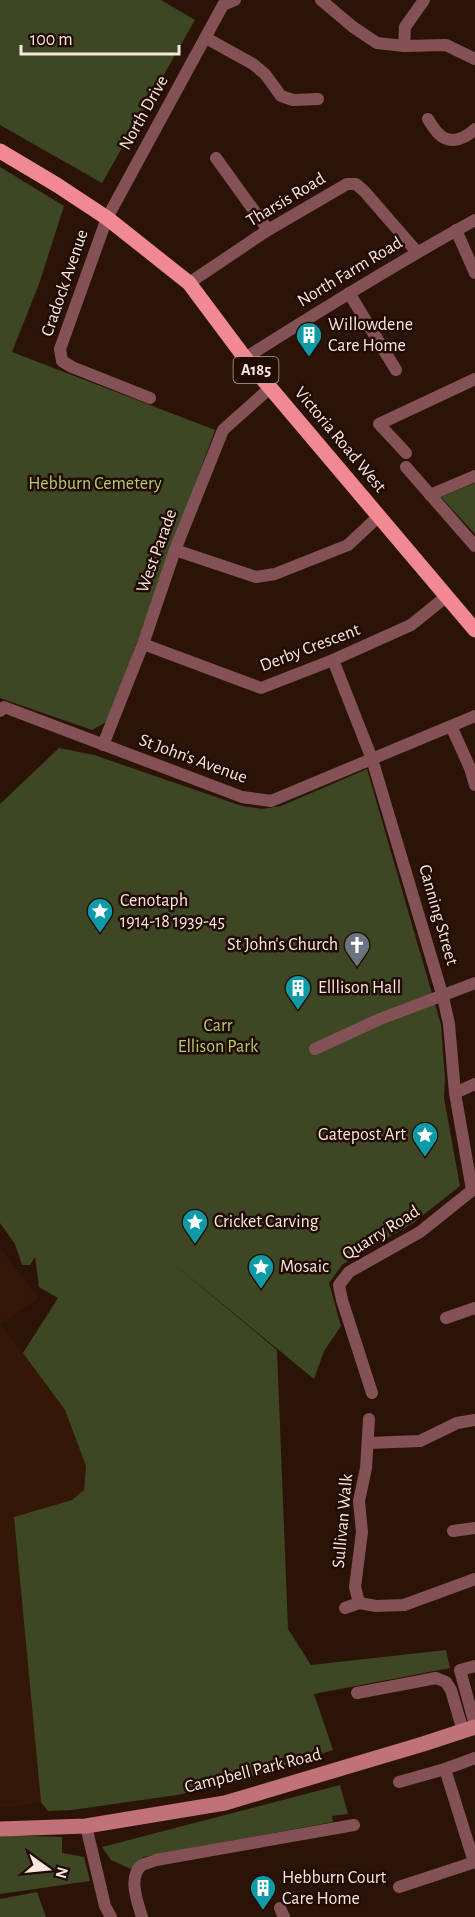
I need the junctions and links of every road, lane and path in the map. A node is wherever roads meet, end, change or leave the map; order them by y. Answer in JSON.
{"nodes":[{"id":1,"x":235,"y":0,"type":"edge"},
{"id":2,"x":321,"y":0,"type":"edge"},
{"id":3,"x":424,"y":0,"type":"edge"},
{"id":4,"x":206,"y":38,"type":"junction"},
{"id":5,"x":404,"y":46,"type":"junction"},
{"id":6,"x":475,"y":59,"type":"edge"},
{"id":7,"x":318,"y":99,"type":"dead end"},
{"id":8,"x":428,"y":119,"type":"dead end"},
{"id":9,"x":475,"y":129,"type":"edge"},
{"id":10,"x":0,"y":151,"type":"edge"},
{"id":11,"x":216,"y":158,"type":"dead end"},
{"id":12,"x":107,"y":218,"type":"junction"},
{"id":13,"x":475,"y":220,"type":"edge"},
{"id":14,"x":268,"y":230,"type":"junction"},
{"id":15,"x":456,"y":230,"type":"junction"},
{"id":16,"x":417,"y":252,"type":"junction"},
{"id":17,"x":475,"y":273,"type":"edge"},
{"id":18,"x":189,"y":283,"type":"junction"},
{"id":19,"x":349,"y":293,"type":"junction"},
{"id":20,"x":245,"y":358,"type":"junction"},
{"id":21,"x":396,"y":370,"type":"dead end"},
{"id":22,"x":475,"y":379,"type":"edge"},
{"id":23,"x":271,"y":387,"type":"junction"},
{"id":24,"x":150,"y":398,"type":"dead end"},
{"id":25,"x":406,"y":453,"type":"dead end"},
{"id":26,"x":406,"y":467,"type":"dead end"},
{"id":27,"x":475,"y":476,"type":"edge"},
{"id":28,"x":430,"y":495,"type":"junction"},
{"id":29,"x":379,"y":516,"type":"junction"},
{"id":30,"x":475,"y":546,"type":"edge"},
{"id":31,"x":175,"y":550,"type":"junction"},
{"id":32,"x":447,"y":596,"type":"junction"},
{"id":33,"x":475,"y":630,"type":"edge"},
{"id":34,"x":143,"y":644,"type":"junction"},
{"id":35,"x":333,"y":660,"type":"junction"},
{"id":36,"x":0,"y":711,"type":"edge"},
{"id":37,"x":475,"y":716,"type":"edge"},
{"id":38,"x":451,"y":726,"type":"junction"},
{"id":39,"x":103,"y":745,"type":"junction"},
{"id":40,"x":372,"y":759,"type":"junction"},
{"id":41,"x":475,"y":785,"type":"edge"},
{"id":42,"x":475,"y":983,"type":"edge"},
{"id":43,"x":443,"y":997,"type":"junction"},
{"id":44,"x":315,"y":1049,"type":"dead end"},
{"id":45,"x":475,"y":1084,"type":"edge"},
{"id":46,"x":455,"y":1093,"type":"junction"},
{"id":47,"x":473,"y":1189,"type":"edge"},
{"id":48,"x":475,"y":1308,"type":"edge"},
{"id":49,"x":446,"y":1318,"type":"dead end"},
{"id":50,"x":372,"y":1393,"type":"dead end"},
{"id":51,"x":369,"y":1419,"type":"dead end"},
{"id":52,"x":475,"y":1420,"type":"edge"},
{"id":53,"x":368,"y":1443,"type":"junction"},
{"id":54,"x":475,"y":1528,"type":"edge"},
{"id":55,"x":453,"y":1531,"type":"dead end"},
{"id":56,"x":475,"y":1579,"type":"edge"},
{"id":57,"x":358,"y":1603,"type":"junction"},
{"id":58,"x":345,"y":1608,"type":"dead end"},
{"id":59,"x":475,"y":1666,"type":"edge"},
{"id":60,"x":357,"y":1693,"type":"dead end"},
{"id":61,"x":471,"y":1728,"type":"edge"},
{"id":62,"x":475,"y":1758,"type":"edge"},
{"id":63,"x":445,"y":1769,"type":"junction"},
{"id":64,"x":399,"y":1782,"type":"dead end"},
{"id":65,"x":354,"y":1825,"type":"dead end"},
{"id":66,"x":86,"y":1826,"type":"junction"},
{"id":67,"x":0,"y":1829,"type":"edge"},
{"id":68,"x":475,"y":1862,"type":"edge"},
{"id":69,"x":399,"y":1887,"type":"dead end"},
{"id":70,"x":111,"y":1917,"type":"edge"},
{"id":71,"x":142,"y":1917,"type":"edge"}],
"edges":[{"from":1,"to":4,"type":"street","name":"North Drive"},
{"from":2,"to":5,"type":"street"},
{"from":3,"to":5,"type":"street"},
{"from":4,"to":7,"type":"street"},
{"from":4,"to":12,"type":"street","name":"North Drive"},
{"from":5,"to":6,"type":"street"},
{"from":8,"to":9,"type":"street"},
{"from":10,"to":12,"type":"main road","name":"Victoria Road West","number":"A185"},
{"from":11,"to":14,"type":"street"},
{"from":12,"to":18,"type":"main road","name":"Victoria Road West","number":"A185"},
{"from":12,"to":24,"type":"street","name":"Cradock Avenue"},
{"from":13,"to":15,"type":"street","name":"North Farm Road"},
{"from":14,"to":16,"type":"street","name":"Tharsis Road"},
{"from":14,"to":18,"type":"street","name":"Tharsis Road"},
{"from":15,"to":16,"type":"street","name":"North Farm Road"},
{"from":15,"to":17,"type":"street"},
{"from":16,"to":19,"type":"street","name":"North Farm Road"},
{"from":18,"to":20,"type":"main road","name":"Victoria Road West","number":"A185"},
{"from":19,"to":20,"type":"street","name":"North Farm Road"},
{"from":19,"to":21,"type":"street"},
{"from":20,"to":23,"type":"main road","name":"Victoria Road West","number":"A185"},
{"from":22,"to":25,"type":"street"},
{"from":23,"to":29,"type":"main road","name":"Victoria Road West","number":"A185"},
{"from":23,"to":31,"type":"street","name":"West Parade"},
{"from":26,"to":28,"type":"street"},
{"from":27,"to":28,"type":"street"},
{"from":28,"to":30,"type":"street"},
{"from":29,"to":31,"type":"street"},
{"from":29,"to":32,"type":"main road","name":"Victoria Road West","number":"A185"},
{"from":31,"to":34,"type":"street","name":"West Parade"},
{"from":32,"to":33,"type":"main road","name":"Victoria Road West","number":"A185"},
{"from":32,"to":35,"type":"street","name":"Derby Crescent"},
{"from":34,"to":35,"type":"street","name":"Derby Crescent"},
{"from":34,"to":39,"type":"street","name":"West Parade"},
{"from":35,"to":40,"type":"street","name":"Canning Street"},
{"from":36,"to":39,"type":"street","name":"St John's Avenue"},
{"from":37,"to":38,"type":"street","name":"St John's Avenue"},
{"from":38,"to":40,"type":"street","name":"St John's Avenue"},
{"from":38,"to":41,"type":"street"},
{"from":39,"to":40,"type":"street","name":"St John's Avenue"},
{"from":40,"to":43,"type":"street","name":"Canning Street"},
{"from":42,"to":43,"type":"street"},
{"from":43,"to":44,"type":"street"},
{"from":43,"to":46,"type":"street","name":"Canning Street"},
{"from":45,"to":46,"type":"street"},
{"from":46,"to":47,"type":"street","name":"Canning Street"},
{"from":47,"to":50,"type":"street","name":"Quarry Road"},
{"from":48,"to":49,"type":"street"},
{"from":51,"to":53,"type":"street","name":"Sullivan Walk"},
{"from":52,"to":53,"type":"street"},
{"from":53,"to":57,"type":"street","name":"Sullivan Walk"},
{"from":54,"to":55,"type":"street"},
{"from":56,"to":57,"type":"street"},
{"from":57,"to":58,"type":"street"},
{"from":59,"to":61,"type":"street"},
{"from":60,"to":61,"type":"street"},
{"from":61,"to":66,"type":"street","name":"Campbell Park Road"},
{"from":62,"to":63,"type":"street"},
{"from":63,"to":64,"type":"street"},
{"from":63,"to":68,"type":"street"},
{"from":65,"to":71,"type":"street"},
{"from":66,"to":67,"type":"street","name":"Campbell Park Road"},
{"from":66,"to":70,"type":"street"},
{"from":68,"to":69,"type":"street"}]}
